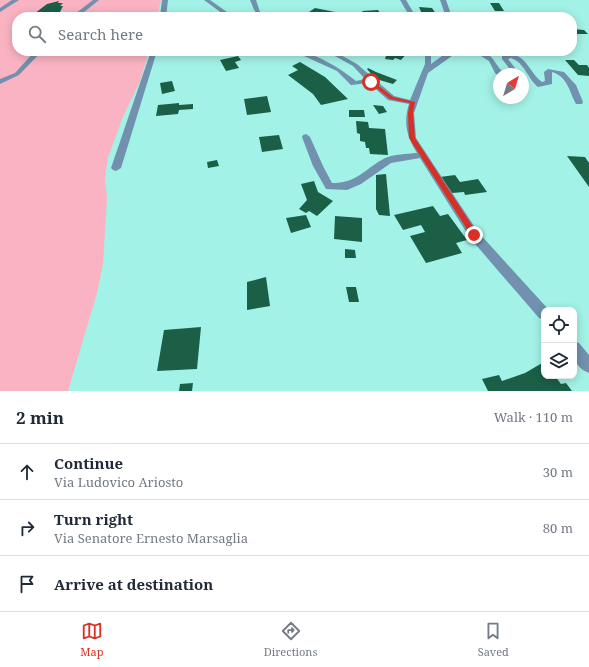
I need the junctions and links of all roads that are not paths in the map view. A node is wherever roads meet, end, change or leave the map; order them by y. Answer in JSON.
{"nodes":[{"id":1,"x":16,"y":0,"type":"edge"},
{"id":2,"x":96,"y":0,"type":"edge"},
{"id":3,"x":165,"y":0,"type":"edge"},
{"id":4,"x":207,"y":0,"type":"edge"},
{"id":5,"x":252,"y":0,"type":"edge"},
{"id":6,"x":403,"y":0,"type":"edge"},
{"id":7,"x":443,"y":0,"type":"edge"},
{"id":8,"x":0,"y":10,"type":"edge"},
{"id":9,"x":80,"y":12,"type":"edge"},
{"id":10,"x":164,"y":12,"type":"edge"},
{"id":11,"x":224,"y":12,"type":"edge"},
{"id":12,"x":258,"y":12,"type":"edge"},
{"id":13,"x":410,"y":12,"type":"edge"},
{"id":14,"x":447,"y":12,"type":"edge"},
{"id":15,"x":34,"y":56,"type":"edge"},
{"id":16,"x":152,"y":56,"type":"edge"},
{"id":17,"x":307,"y":56,"type":"edge"},
{"id":18,"x":339,"y":56,"type":"edge"},
{"id":19,"x":428,"y":56,"type":"edge"},
{"id":20,"x":447,"y":56,"type":"edge"},
{"id":21,"x":485,"y":56,"type":"edge"},
{"id":22,"x":495,"y":68,"type":"edge"},
{"id":23,"x":512,"y":68,"type":"edge"},
{"id":24,"x":526,"y":68,"type":"edge"},
{"id":25,"x":426,"y":71,"type":"junction"},
{"id":26,"x":529,"y":72,"type":"edge"},
{"id":27,"x":0,"y":82,"type":"edge"},
{"id":28,"x":371,"y":82,"type":"junction"},
{"id":29,"x":413,"y":102,"type":"junction"},
{"id":30,"x":579,"y":102,"type":"dead end"},
{"id":31,"x":306,"y":137,"type":"dead end"},
{"id":32,"x":423,"y":155,"type":"junction"},
{"id":33,"x":116,"y":168,"type":"dead end"},
{"id":34,"x":541,"y":311,"type":"edge"},
{"id":35,"x":577,"y":352,"type":"edge"},
{"id":36,"x":589,"y":366,"type":"edge"}],
"edges":[{"from":1,"to":8,"type":"street"},
{"from":2,"to":9,"type":"street"},
{"from":3,"to":10,"type":"street"},
{"from":4,"to":11,"type":"street"},
{"from":5,"to":12,"type":"street"},
{"from":6,"to":13,"type":"street"},
{"from":7,"to":14,"type":"street"},
{"from":15,"to":27,"type":"street"},
{"from":16,"to":33,"type":"street"},
{"from":17,"to":28,"type":"street"},
{"from":18,"to":28,"type":"street"},
{"from":19,"to":25,"type":"street"},
{"from":20,"to":25,"type":"street"},
{"from":21,"to":22,"type":"street"},
{"from":23,"to":24,"type":"street"},
{"from":25,"to":29,"type":"street"},
{"from":26,"to":30,"type":"street"},
{"from":28,"to":29,"type":"street"},
{"from":29,"to":32,"type":"street"},
{"from":31,"to":32,"type":"street"},
{"from":32,"to":34,"type":"street"},
{"from":35,"to":36,"type":"street"}]}
